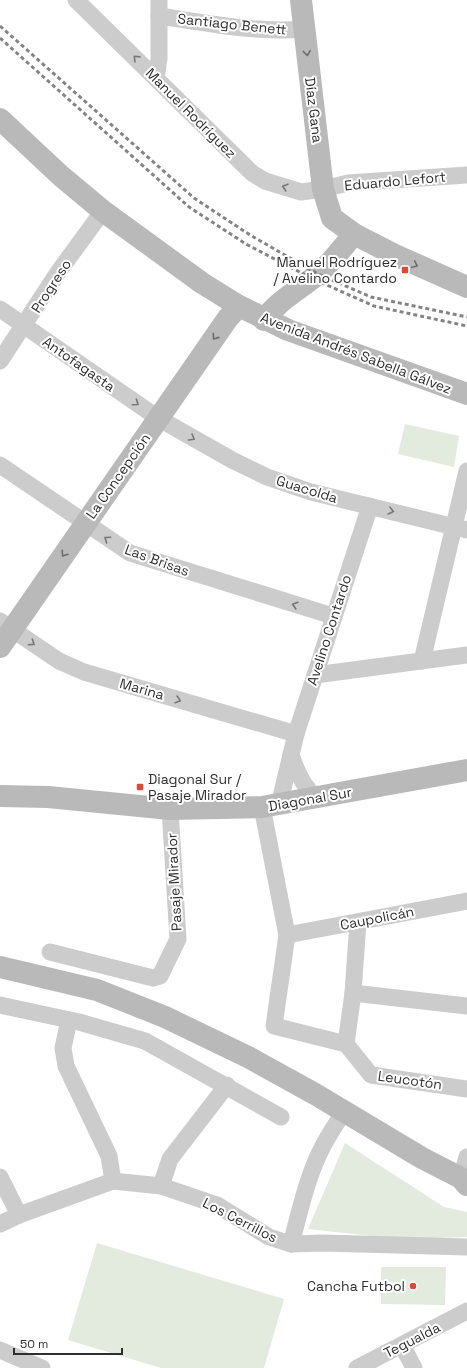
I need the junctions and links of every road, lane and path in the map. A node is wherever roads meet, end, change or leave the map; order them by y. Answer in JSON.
{"nodes":[{"id":1,"x":76,"y":0,"type":"edge"},
{"id":2,"x":301,"y":0,"type":"edge"},
{"id":3,"x":159,"y":8,"type":"edge"},
{"id":4,"x":304,"y":29,"type":"junction"},
{"id":5,"x":156,"y":78,"type":"junction"},
{"id":6,"x":0,"y":119,"type":"edge"},
{"id":7,"x":467,"y":175,"type":"edge"},
{"id":8,"x":324,"y":189,"type":"junction"},
{"id":9,"x":103,"y":211,"type":"junction"},
{"id":10,"x":354,"y":234,"type":"junction"},
{"id":11,"x":467,"y":287,"type":"edge"},
{"id":12,"x":239,"y":306,"type":"junction"},
{"id":13,"x":0,"y":309,"type":"edge"},
{"id":14,"x":264,"y":320,"type":"junction"},
{"id":15,"x":25,"y":326,"type":"junction"},
{"id":16,"x":0,"y":361,"type":"edge"},
{"id":17,"x":467,"y":394,"type":"edge"},
{"id":18,"x":158,"y":418,"type":"junction"},
{"id":19,"x":0,"y":465,"type":"edge"},
{"id":20,"x":467,"y":471,"type":"edge"},
{"id":21,"x":370,"y":506,"type":"junction"},
{"id":22,"x":85,"y":523,"type":"junction"},
{"id":23,"x":460,"y":528,"type":"edge"},
{"id":24,"x":333,"y":616,"type":"junction"},
{"id":25,"x":6,"y":625,"type":"edge"},
{"id":26,"x":0,"y":647,"type":"edge"},
{"id":27,"x":467,"y":655,"type":"edge"},
{"id":28,"x":422,"y":661,"type":"junction"},
{"id":29,"x":315,"y":675,"type":"junction"},
{"id":30,"x":296,"y":734,"type":"junction"},
{"id":31,"x":291,"y":754,"type":"junction"},
{"id":32,"x":467,"y":770,"type":"edge"},
{"id":33,"x":4,"y":796,"type":"edge"},
{"id":34,"x":316,"y":798,"type":"junction"},
{"id":35,"x":270,"y":806,"type":"junction"},
{"id":36,"x":170,"y":809,"type":"junction"},
{"id":37,"x":467,"y":900,"type":"edge"},
{"id":38,"x":358,"y":922,"type":"junction"},
{"id":39,"x":287,"y":935,"type":"junction"},
{"id":40,"x":50,"y":952,"type":"dead end"},
{"id":41,"x":0,"y":967,"type":"edge"},
{"id":42,"x":353,"y":993,"type":"junction"},
{"id":43,"x":0,"y":1005,"type":"edge"},
{"id":44,"x":467,"y":1006,"type":"edge"},
{"id":45,"x":68,"y":1020,"type":"junction"},
{"id":46,"x":346,"y":1044,"type":"junction"},
{"id":47,"x":227,"y":1085,"type":"junction"},
{"id":48,"x":467,"y":1089,"type":"edge"},
{"id":49,"x":344,"y":1111,"type":"junction"},
{"id":50,"x":281,"y":1117,"type":"dead end"},
{"id":51,"x":467,"y":1157,"type":"edge"},
{"id":52,"x":0,"y":1177,"type":"edge"},
{"id":53,"x":113,"y":1181,"type":"junction"},
{"id":54,"x":465,"y":1181,"type":"edge"},
{"id":55,"x":161,"y":1186,"type":"junction"},
{"id":56,"x":19,"y":1215,"type":"junction"},
{"id":57,"x":0,"y":1224,"type":"edge"},
{"id":58,"x":291,"y":1244,"type":"junction"},
{"id":59,"x":467,"y":1248,"type":"edge"},
{"id":60,"x":467,"y":1311,"type":"edge"},
{"id":61,"x":402,"y":1345,"type":"junction"},
{"id":62,"x":0,"y":1350,"type":"edge"},
{"id":63,"x":42,"y":1368,"type":"edge"},
{"id":64,"x":357,"y":1368,"type":"edge"},
{"id":65,"x":414,"y":1368,"type":"edge"}],
"edges":[{"from":5,"to":1,"type":"street","name":"Manuel Rodríguez","one_way":true},
{"from":2,"to":4,"type":"main road","name":"Díaz Gana"},
{"from":3,"to":4,"type":"street","name":"Santiago Benett"},
{"from":3,"to":5,"type":"street"},
{"from":4,"to":8,"type":"main road","name":"Díaz Gana","one_way":true},
{"from":8,"to":5,"type":"street","name":"Manuel Rodríguez","one_way":true},
{"from":6,"to":9,"type":"main road","name":"Avenida Andrés Sabella Gálvez"},
{"from":7,"to":8,"type":"street","name":"Eduardo Lefort"},
{"from":8,"to":10,"type":"main road","name":"Díaz Gana"},
{"from":9,"to":12,"type":"main road","name":"Avenida Andrés Sabella Gálvez"},
{"from":9,"to":15,"type":"street","name":"Progreso"},
{"from":10,"to":11,"type":"main road","one_way":true},
{"from":10,"to":14,"type":"main road"},
{"from":12,"to":14,"type":"main road","name":"Avenida Andrés Sabella Gálvez"},
{"from":12,"to":18,"type":"main road","name":"La Concepción","one_way":true},
{"from":13,"to":15,"type":"street","name":"Antofagasta"},
{"from":14,"to":17,"type":"main road","name":"Avenida Andrés Sabella Gálvez"},
{"from":15,"to":16,"type":"street","name":"Progreso"},
{"from":15,"to":18,"type":"street","name":"Antofagasta","one_way":true},
{"from":18,"to":21,"type":"street","name":"Guacolda","one_way":true},
{"from":18,"to":22,"type":"main road","name":"La Concepción"},
{"from":19,"to":22,"type":"street","name":"Las Brisas"},
{"from":20,"to":23,"type":"street"},
{"from":21,"to":23,"type":"street","name":"Guacolda","one_way":true},
{"from":21,"to":24,"type":"street","name":"Avelino Contardo"},
{"from":24,"to":22,"type":"street","name":"Las Brisas","one_way":true},
{"from":22,"to":25,"type":"main road","name":"La Concepción","one_way":true},
{"from":23,"to":28,"type":"street"},
{"from":24,"to":29,"type":"street","name":"Avelino Contardo"},
{"from":25,"to":26,"type":"main road","name":"La Concepción"},
{"from":25,"to":30,"type":"street","name":"Marina","one_way":true},
{"from":27,"to":28,"type":"street"},
{"from":28,"to":29,"type":"street"},
{"from":29,"to":30,"type":"street","name":"Avelino Contardo"},
{"from":30,"to":31,"type":"street","name":"Avelino Contardo"},
{"from":31,"to":34,"type":"street"},
{"from":31,"to":35,"type":"street","name":"Avelino Contardo"},
{"from":32,"to":34,"type":"main road","name":"Diagonal Sur"},
{"from":33,"to":36,"type":"main road","name":"Diagonal Sur"},
{"from":34,"to":35,"type":"main road","name":"Diagonal Sur"},
{"from":35,"to":36,"type":"main road","name":"Diagonal Sur"},
{"from":35,"to":39,"type":"street","name":"Avelino Contardo"},
{"from":36,"to":40,"type":"street","name":"Pasaje Mirador"},
{"from":37,"to":38,"type":"street","name":"Caupolicán"},
{"from":38,"to":39,"type":"street","name":"Caupolicán"},
{"from":38,"to":42,"type":"street"},
{"from":39,"to":46,"type":"street","name":"Avelino Contardo"},
{"from":41,"to":49,"type":"main road"},
{"from":42,"to":44,"type":"street"},
{"from":42,"to":46,"type":"street"},
{"from":43,"to":45,"type":"street"},
{"from":45,"to":47,"type":"street"},
{"from":45,"to":53,"type":"street"},
{"from":46,"to":48,"type":"street","name":"Leucotón"},
{"from":47,"to":50,"type":"street"},
{"from":47,"to":55,"type":"street"},
{"from":49,"to":54,"type":"main road"},
{"from":49,"to":58,"type":"street"},
{"from":51,"to":54,"type":"street"},
{"from":52,"to":56,"type":"street"},
{"from":53,"to":55,"type":"street","name":"Los Cerrillos"},
{"from":53,"to":56,"type":"street","name":"Los Cerrillos"},
{"from":55,"to":58,"type":"street","name":"Los Cerrillos"},
{"from":56,"to":57,"type":"street","name":"Los Cerrillos"},
{"from":58,"to":59,"type":"street","name":"Los Cerrillos"},
{"from":60,"to":61,"type":"street","name":"Tegualda"},
{"from":61,"to":64,"type":"street","name":"Tegualda"},
{"from":61,"to":65,"type":"street"},
{"from":62,"to":63,"type":"street"}]}
